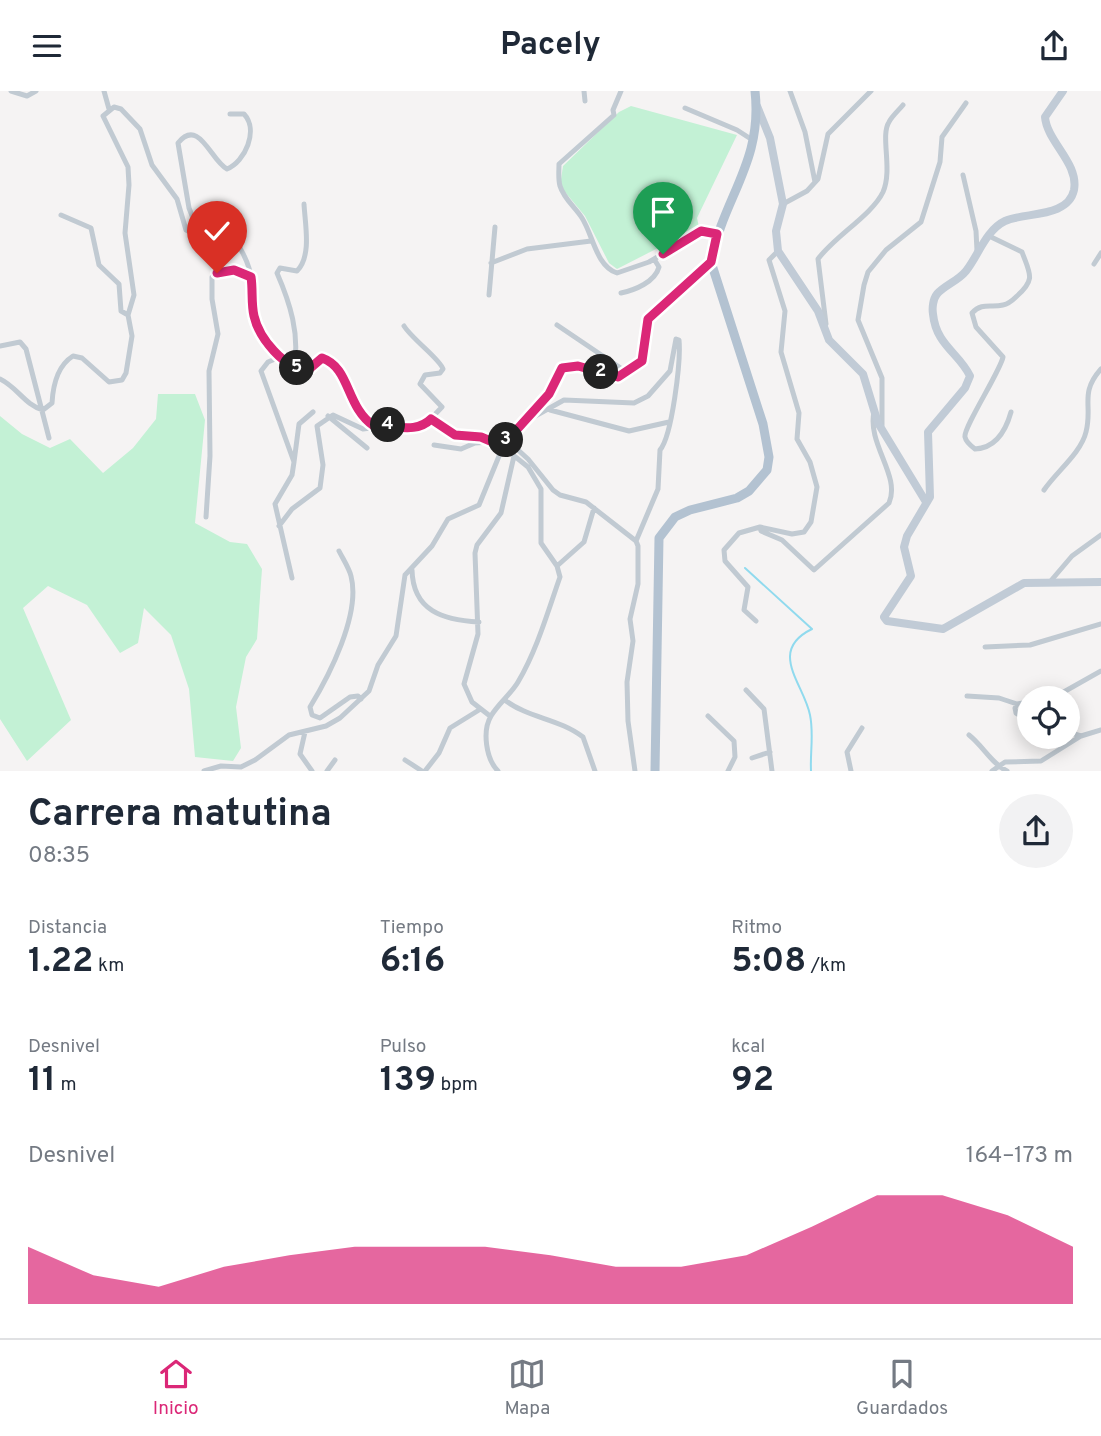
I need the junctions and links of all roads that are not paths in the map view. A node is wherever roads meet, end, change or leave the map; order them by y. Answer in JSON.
{"nodes":[{"id":1,"x":11,"y":91,"type":"edge"},
{"id":2,"x":36,"y":91,"type":"edge"},
{"id":3,"x":104,"y":91,"type":"edge"},
{"id":4,"x":584,"y":91,"type":"edge"},
{"id":5,"x":621,"y":91,"type":"edge"},
{"id":6,"x":755,"y":91,"type":"edge"},
{"id":7,"x":790,"y":91,"type":"edge"},
{"id":8,"x":871,"y":91,"type":"edge"},
{"id":9,"x":1063,"y":91,"type":"edge"},
{"id":10,"x":585,"y":101,"type":"dead end"},
{"id":11,"x":967,"y":103,"type":"dead end"},
{"id":12,"x":903,"y":105,"type":"dead end"},
{"id":13,"x":757,"y":106,"type":"junction"},
{"id":14,"x":685,"y":108,"type":"dead end"},
{"id":15,"x":109,"y":109,"type":"junction"},
{"id":16,"x":230,"y":114,"type":"dead end"},
{"id":17,"x":754,"y":141,"type":"junction"},
{"id":18,"x":963,"y":175,"type":"dead end"},
{"id":19,"x":815,"y":182,"type":"junction"},
{"id":20,"x":304,"y":204,"type":"dead end"},
{"id":21,"x":783,"y":204,"type":"junction"},
{"id":22,"x":61,"y":215,"type":"dead end"},
{"id":23,"x":495,"y":227,"type":"dead end"},
{"id":24,"x":717,"y":234,"type":"junction"},
{"id":25,"x":989,"y":236,"type":"junction"},
{"id":26,"x":591,"y":241,"type":"junction"},
{"id":27,"x":239,"y":244,"type":"junction"},
{"id":28,"x":778,"y":251,"type":"junction"},
{"id":29,"x":1101,"y":253,"type":"edge"},
{"id":30,"x":977,"y":254,"type":"junction"},
{"id":31,"x":654,"y":259,"type":"junction"},
{"id":32,"x":711,"y":262,"type":"junction"},
{"id":33,"x":491,"y":263,"type":"junction"},
{"id":34,"x":1094,"y":264,"type":"dead end"},
{"id":35,"x":251,"y":277,"type":"junction"},
{"id":36,"x":621,"y":293,"type":"dead end"},
{"id":37,"x":489,"y":295,"type":"dead end"},
{"id":38,"x":128,"y":315,"type":"junction"},
{"id":39,"x":557,"y":325,"type":"dead end"},
{"id":40,"x":404,"y":326,"type":"dead end"},
{"id":41,"x":826,"y":331,"type":"junction"},
{"id":42,"x":0,"y":346,"type":"edge"},
{"id":43,"x":280,"y":356,"type":"junction"},
{"id":44,"x":294,"y":367,"type":"junction"},
{"id":45,"x":1101,"y":369,"type":"edge"},
{"id":46,"x":628,"y":373,"type":"junction"},
{"id":47,"x":0,"y":379,"type":"edge"},
{"id":48,"x":41,"y":409,"type":"junction"},
{"id":49,"x":874,"y":409,"type":"junction"},
{"id":50,"x":550,"y":410,"type":"junction"},
{"id":51,"x":313,"y":412,"type":"dead end"},
{"id":52,"x":1011,"y":412,"type":"dead end"},
{"id":53,"x":328,"y":416,"type":"junction"},
{"id":54,"x":431,"y":419,"type":"junction"},
{"id":55,"x":669,"y":422,"type":"junction"},
{"id":56,"x":381,"y":425,"type":"junction"},
{"id":57,"x":518,"y":425,"type":"junction"},
{"id":58,"x":885,"y":434,"type":"junction"},
{"id":59,"x":49,"y":438,"type":"dead end"},
{"id":60,"x":506,"y":439,"type":"junction"},
{"id":61,"x":493,"y":442,"type":"junction"},
{"id":62,"x":434,"y":445,"type":"dead end"},
{"id":63,"x":502,"y":446,"type":"junction"},
{"id":64,"x":366,"y":448,"type":"dead end"},
{"id":65,"x":514,"y":456,"type":"junction"},
{"id":66,"x":294,"y":462,"type":"junction"},
{"id":67,"x":1044,"y":490,"type":"dead end"},
{"id":68,"x":926,"y":502,"type":"junction"},
{"id":69,"x":594,"y":508,"type":"junction"},
{"id":70,"x":206,"y":517,"type":"dead end"},
{"id":71,"x":279,"y":526,"type":"junction"},
{"id":72,"x":760,"y":527,"type":"junction"},
{"id":73,"x":1101,"y":535,"type":"edge"},
{"id":74,"x":636,"y":541,"type":"junction"},
{"id":75,"x":340,"y":551,"type":"dead end"},
{"id":76,"x":557,"y":566,"type":"junction"},
{"id":77,"x":412,"y":570,"type":"junction"},
{"id":78,"x":292,"y":578,"type":"dead end"},
{"id":79,"x":1101,"y":582,"type":"edge"},
{"id":80,"x":1049,"y":583,"type":"junction"},
{"id":81,"x":756,"y":621,"type":"dead end"},
{"id":82,"x":479,"y":622,"type":"junction"},
{"id":83,"x":1101,"y":624,"type":"edge"},
{"id":84,"x":985,"y":647,"type":"dead end"},
{"id":85,"x":1101,"y":671,"type":"edge"},
{"id":86,"x":1075,"y":686,"type":"edge"},
{"id":87,"x":746,"y":690,"type":"dead end"},
{"id":88,"x":967,"y":697,"type":"dead end"},
{"id":89,"x":361,"y":699,"type":"junction"},
{"id":90,"x":506,"y":701,"type":"junction"},
{"id":91,"x":1017,"y":704,"type":"joint"},
{"id":92,"x":479,"y":710,"type":"junction"},
{"id":93,"x":1017,"y":714,"type":"edge"},
{"id":94,"x":490,"y":716,"type":"junction"},
{"id":95,"x":708,"y":716,"type":"dead end"},
{"id":96,"x":862,"y":728,"type":"dead end"},
{"id":97,"x":1101,"y":730,"type":"edge"},
{"id":98,"x":305,"y":732,"type":"junction"},
{"id":99,"x":969,"y":735,"type":"dead end"},
{"id":100,"x":1081,"y":736,"type":"joint"},
{"id":101,"x":770,"y":752,"type":"junction"},
{"id":102,"x":752,"y":758,"type":"dead end"},
{"id":103,"x":335,"y":760,"type":"dead end"},
{"id":104,"x":405,"y":760,"type":"dead end"},
{"id":105,"x":994,"y":769,"type":"edge"},
{"id":106,"x":204,"y":771,"type":"edge"},
{"id":107,"x":312,"y":771,"type":"edge"},
{"id":108,"x":327,"y":771,"type":"edge"},
{"id":109,"x":423,"y":771,"type":"edge"},
{"id":110,"x":496,"y":771,"type":"edge"},
{"id":111,"x":595,"y":771,"type":"edge"},
{"id":112,"x":635,"y":771,"type":"edge"},
{"id":113,"x":652,"y":771,"type":"edge"},
{"id":114,"x":729,"y":771,"type":"edge"},
{"id":115,"x":772,"y":771,"type":"edge"},
{"id":116,"x":851,"y":771,"type":"edge"},
{"id":117,"x":1007,"y":771,"type":"edge"}],
"edges":[{"from":1,"to":2,"type":"street"},
{"from":3,"to":15,"type":"street"},
{"from":4,"to":10,"type":"street"},
{"from":5,"to":26,"type":"street"},
{"from":6,"to":13,"type":"main road"},
{"from":7,"to":19,"type":"street"},
{"from":8,"to":19,"type":"street"},
{"from":9,"to":25,"type":"street"},
{"from":11,"to":58,"type":"street"},
{"from":12,"to":41,"type":"street"},
{"from":13,"to":17,"type":"main road"},
{"from":13,"to":21,"type":"street"},
{"from":14,"to":17,"type":"street"},
{"from":15,"to":27,"type":"street"},
{"from":15,"to":38,"type":"street"},
{"from":16,"to":27,"type":"street"},
{"from":17,"to":24,"type":"main road"},
{"from":18,"to":30,"type":"street"},
{"from":19,"to":21,"type":"street"},
{"from":20,"to":44,"type":"street"},
{"from":21,"to":28,"type":"street"},
{"from":22,"to":38,"type":"street"},
{"from":23,"to":33,"type":"street"},
{"from":24,"to":31,"type":"street"},
{"from":24,"to":32,"type":"main road"},
{"from":25,"to":30,"type":"street"},
{"from":25,"to":52,"type":"street"},
{"from":26,"to":31,"type":"street"},
{"from":26,"to":33,"type":"street"},
{"from":27,"to":35,"type":"street"},
{"from":28,"to":41,"type":"street"},
{"from":28,"to":72,"type":"street"},
{"from":29,"to":34,"type":"street"},
{"from":30,"to":68,"type":"street"},
{"from":31,"to":36,"type":"street"},
{"from":32,"to":46,"type":"street"},
{"from":32,"to":113,"type":"main road"},
{"from":33,"to":37,"type":"street"},
{"from":35,"to":43,"type":"street"},
{"from":35,"to":70,"type":"street"},
{"from":38,"to":48,"type":"street"},
{"from":39,"to":46,"type":"street"},
{"from":40,"to":54,"type":"street"},
{"from":41,"to":49,"type":"street"},
{"from":42,"to":48,"type":"street"},
{"from":43,"to":44,"type":"street"},
{"from":43,"to":66,"type":"street"},
{"from":44,"to":56,"type":"street"},
{"from":45,"to":67,"type":"street"},
{"from":46,"to":57,"type":"street"},
{"from":47,"to":48,"type":"street"},
{"from":48,"to":59,"type":"street"},
{"from":49,"to":58,"type":"street"},
{"from":49,"to":72,"type":"street"},
{"from":50,"to":55,"type":"street"},
{"from":50,"to":55,"type":"street"},
{"from":50,"to":57,"type":"street"},
{"from":51,"to":66,"type":"street"},
{"from":53,"to":56,"type":"street"},
{"from":53,"to":64,"type":"street"},
{"from":53,"to":71,"type":"street"},
{"from":54,"to":56,"type":"street"},
{"from":54,"to":61,"type":"street"},
{"from":55,"to":74,"type":"street"},
{"from":57,"to":60,"type":"street"},
{"from":58,"to":68,"type":"street"},
{"from":60,"to":63,"type":"street"},
{"from":60,"to":69,"type":"street"},
{"from":61,"to":62,"type":"street"},
{"from":61,"to":63,"type":"street"},
{"from":63,"to":65,"type":"street"},
{"from":63,"to":77,"type":"street"},
{"from":65,"to":76,"type":"street"},
{"from":65,"to":82,"type":"street"},
{"from":66,"to":71,"type":"street"},
{"from":68,"to":80,"type":"street"},
{"from":69,"to":74,"type":"street"},
{"from":69,"to":76,"type":"street"},
{"from":71,"to":78,"type":"street"},
{"from":72,"to":81,"type":"street"},
{"from":73,"to":80,"type":"street"},
{"from":74,"to":112,"type":"street"},
{"from":75,"to":89,"type":"street"},
{"from":76,"to":90,"type":"street"},
{"from":77,"to":82,"type":"street"},
{"from":77,"to":89,"type":"street"},
{"from":79,"to":80,"type":"street"},
{"from":82,"to":92,"type":"street"},
{"from":83,"to":84,"type":"street"},
{"from":85,"to":86,"type":"street"},
{"from":87,"to":101,"type":"street"},
{"from":88,"to":91,"type":"street"},
{"from":89,"to":98,"type":"street"},
{"from":90,"to":94,"type":"street"},
{"from":90,"to":111,"type":"street"},
{"from":91,"to":93,"type":"street"},
{"from":92,"to":94,"type":"street"},
{"from":92,"to":109,"type":"street"},
{"from":94,"to":110,"type":"street"},
{"from":95,"to":114,"type":"street"},
{"from":96,"to":116,"type":"street"},
{"from":97,"to":100,"type":"street"},
{"from":98,"to":106,"type":"street"},
{"from":98,"to":107,"type":"street"},
{"from":99,"to":105,"type":"street"},
{"from":100,"to":105,"type":"street"},
{"from":101,"to":102,"type":"street"},
{"from":101,"to":115,"type":"street"},
{"from":103,"to":108,"type":"street"},
{"from":104,"to":109,"type":"street"},
{"from":105,"to":117,"type":"street"}]}
